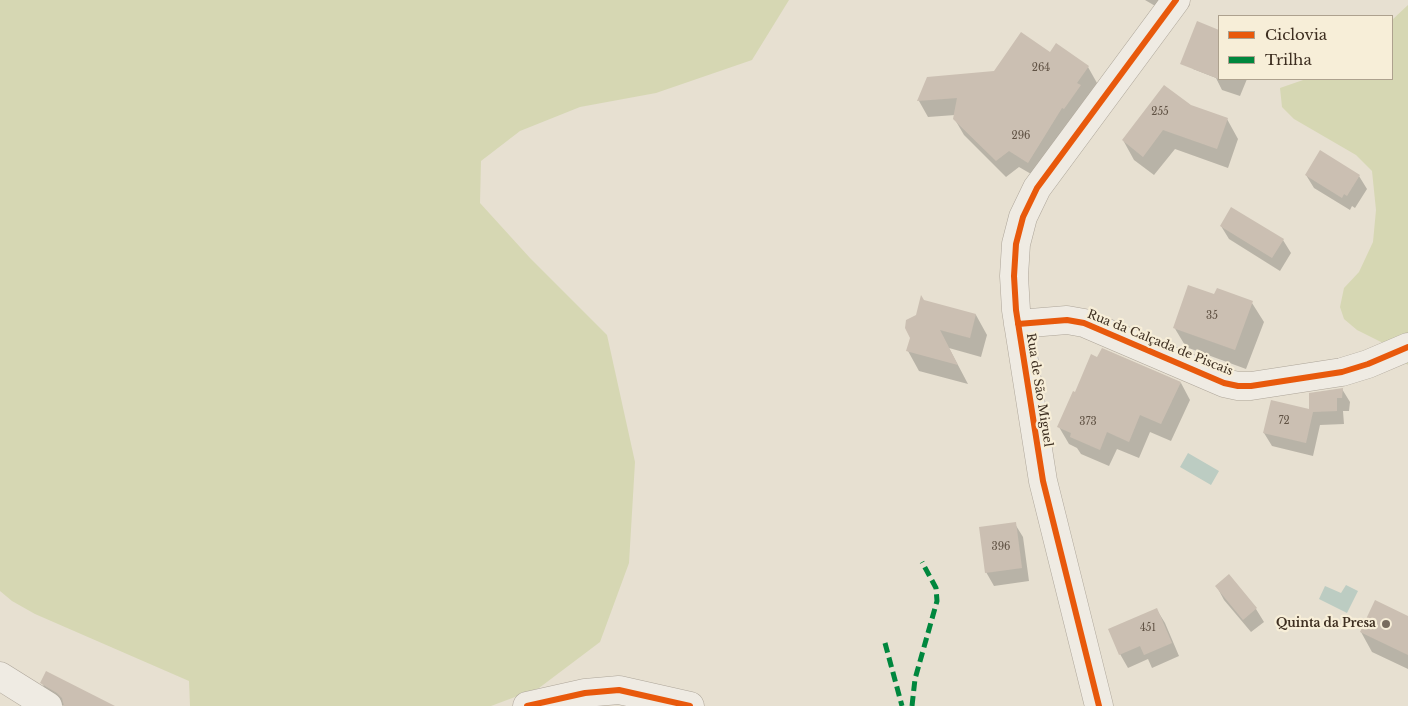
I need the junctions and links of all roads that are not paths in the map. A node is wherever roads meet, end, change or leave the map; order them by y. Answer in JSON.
{"nodes":[{"id":1,"x":1176,"y":0,"type":"edge"},
{"id":2,"x":1018,"y":324,"type":"junction"},
{"id":3,"x":1408,"y":347,"type":"edge"},
{"id":4,"x":0,"y":676,"type":"edge"},
{"id":5,"x":48,"y":706,"type":"edge"},
{"id":6,"x":527,"y":706,"type":"edge"},
{"id":7,"x":690,"y":706,"type":"edge"},
{"id":8,"x":1099,"y":706,"type":"edge"}],
"edges":[{"from":1,"to":2,"type":"street","name":"Rua de São Miguel"},
{"from":2,"to":3,"type":"street","name":"Rua da Calçada de Piscais"},
{"from":2,"to":8,"type":"street","name":"Rua de São Miguel"},
{"from":4,"to":5,"type":"street"},
{"from":6,"to":7,"type":"street"}]}
